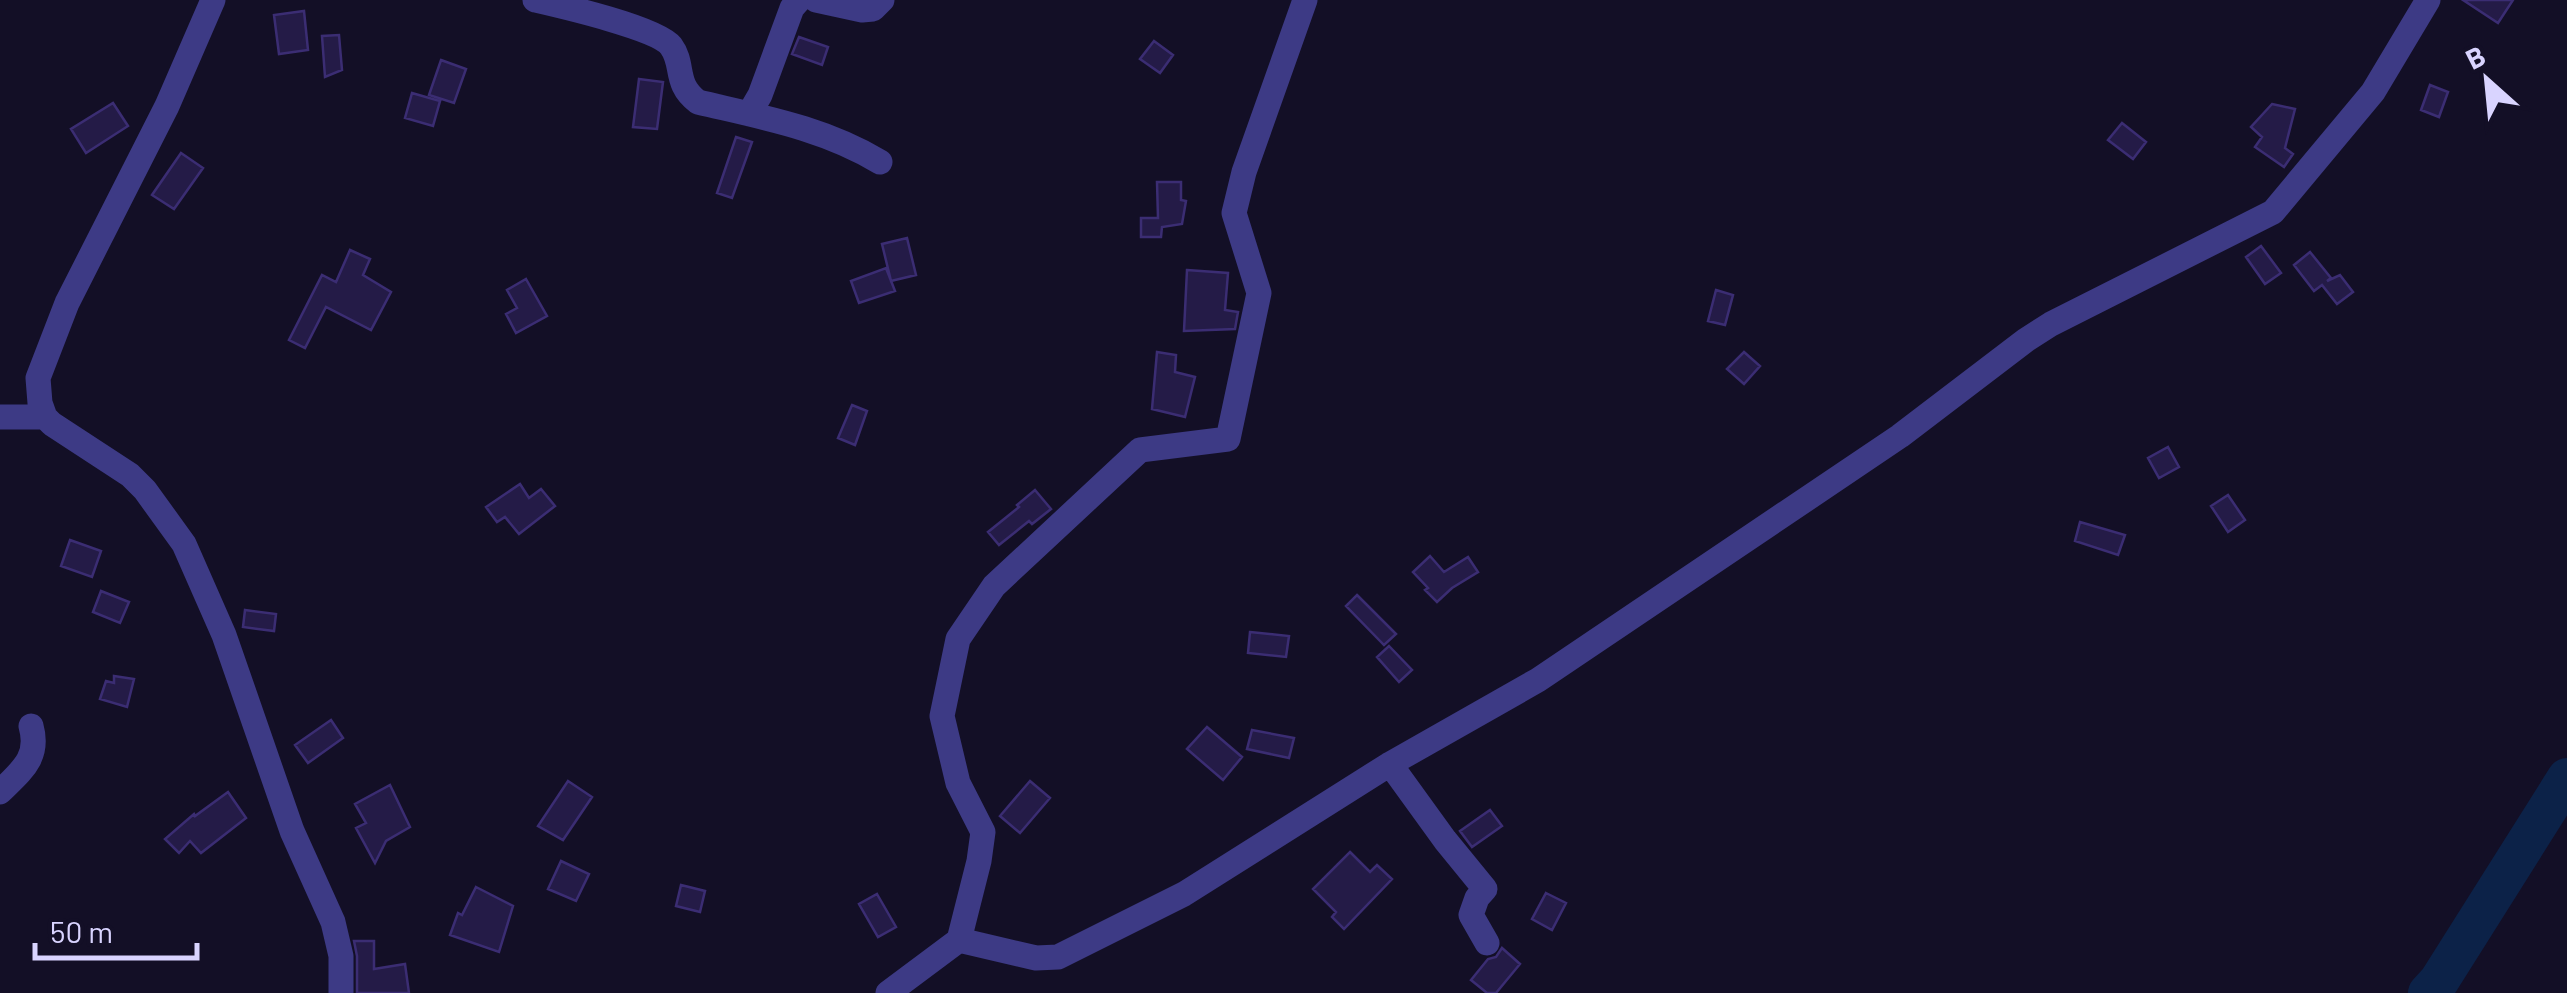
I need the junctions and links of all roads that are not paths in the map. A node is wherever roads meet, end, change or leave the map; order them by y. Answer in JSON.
{"nodes":[{"id":1,"x":213,"y":0,"type":"edge"},
{"id":2,"x":535,"y":0,"type":"edge"},
{"id":3,"x":799,"y":0,"type":"edge"},
{"id":4,"x":816,"y":0,"type":"edge"},
{"id":5,"x":882,"y":0,"type":"edge"},
{"id":6,"x":1305,"y":0,"type":"edge"},
{"id":7,"x":2428,"y":0,"type":"edge"},
{"id":8,"x":750,"y":114,"type":"junction"},
{"id":9,"x":880,"y":162,"type":"dead end"},
{"id":10,"x":0,"y":417,"type":"edge"},
{"id":11,"x":46,"y":417,"type":"junction"},
{"id":12,"x":31,"y":726,"type":"dead end"},
{"id":13,"x":1390,"y":764,"type":"junction"},
{"id":14,"x":0,"y":792,"type":"edge"},
{"id":15,"x":960,"y":940,"type":"junction"},
{"id":16,"x":1487,"y":944,"type":"dead end"},
{"id":17,"x":340,"y":993,"type":"edge"},
{"id":18,"x":888,"y":993,"type":"edge"}],
"edges":[{"from":1,"to":11,"type":"street"},
{"from":2,"to":8,"type":"street"},
{"from":3,"to":8,"type":"street"},
{"from":4,"to":5,"type":"street"},
{"from":6,"to":15,"type":"street"},
{"from":7,"to":13,"type":"street"},
{"from":8,"to":9,"type":"street"},
{"from":10,"to":11,"type":"street"},
{"from":11,"to":17,"type":"street"},
{"from":12,"to":14,"type":"street"},
{"from":13,"to":15,"type":"street"},
{"from":13,"to":16,"type":"street"},
{"from":15,"to":18,"type":"street"}]}
